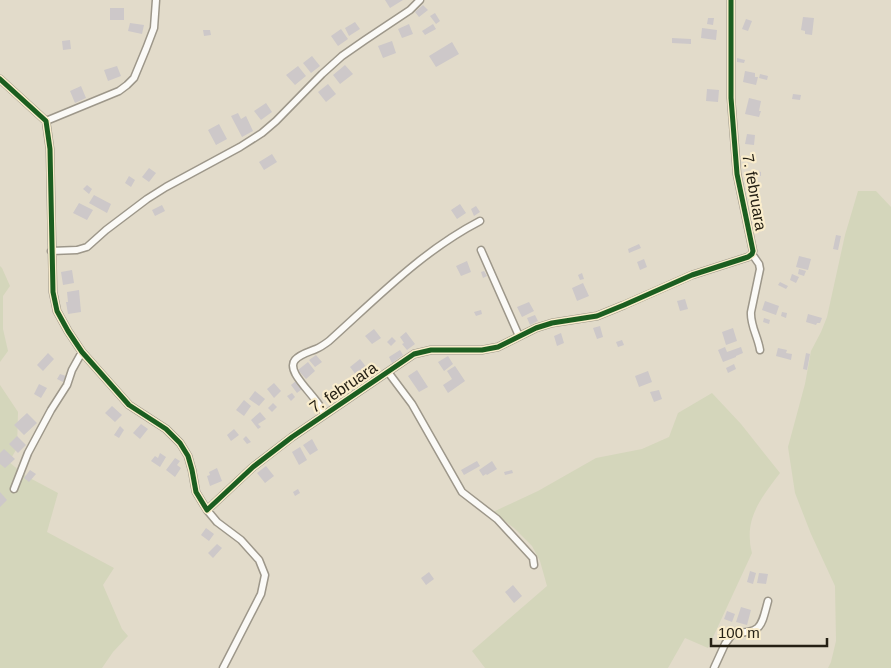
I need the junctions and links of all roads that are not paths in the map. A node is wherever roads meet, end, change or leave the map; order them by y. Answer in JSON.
{"nodes":[{"id":1,"x":156,"y":0,"type":"edge"},
{"id":2,"x":420,"y":0,"type":"edge"},
{"id":3,"x":732,"y":0,"type":"edge"},
{"id":4,"x":0,"y":79,"type":"edge"},
{"id":5,"x":46,"y":121,"type":"junction"},
{"id":6,"x":480,"y":221,"type":"dead end"},
{"id":7,"x":481,"y":250,"type":"dead end"},
{"id":8,"x":51,"y":251,"type":"junction"},
{"id":9,"x":752,"y":254,"type":"junction"},
{"id":10,"x":519,"y":336,"type":"junction"},
{"id":11,"x":760,"y":350,"type":"dead end"},
{"id":12,"x":82,"y":352,"type":"junction"},
{"id":13,"x":388,"y":372,"type":"junction"},
{"id":14,"x":324,"y":415,"type":"junction"},
{"id":15,"x":14,"y":489,"type":"dead end"},
{"id":16,"x":207,"y":510,"type":"junction"},
{"id":17,"x":534,"y":565,"type":"dead end"},
{"id":18,"x":768,"y":601,"type":"dead end"},
{"id":19,"x":224,"y":668,"type":"edge"},
{"id":20,"x":714,"y":668,"type":"edge"}],
"edges":[{"from":1,"to":5,"type":"street"},
{"from":2,"to":8,"type":"street"},
{"from":3,"to":9,"type":"street","name":"7. februara"},
{"from":4,"to":5,"type":"street"},
{"from":5,"to":8,"type":"street"},
{"from":6,"to":14,"type":"street"},
{"from":7,"to":10,"type":"street"},
{"from":8,"to":12,"type":"street"},
{"from":9,"to":10,"type":"street","name":"7. februara"},
{"from":9,"to":11,"type":"street"},
{"from":10,"to":13,"type":"street","name":"7. februara"},
{"from":12,"to":15,"type":"street"},
{"from":12,"to":16,"type":"street"},
{"from":13,"to":14,"type":"street","name":"7. februara"},
{"from":13,"to":17,"type":"street","name":"7. februara"},
{"from":14,"to":16,"type":"street","name":"7. februara"},
{"from":16,"to":19,"type":"street"},
{"from":18,"to":20,"type":"street"}]}
